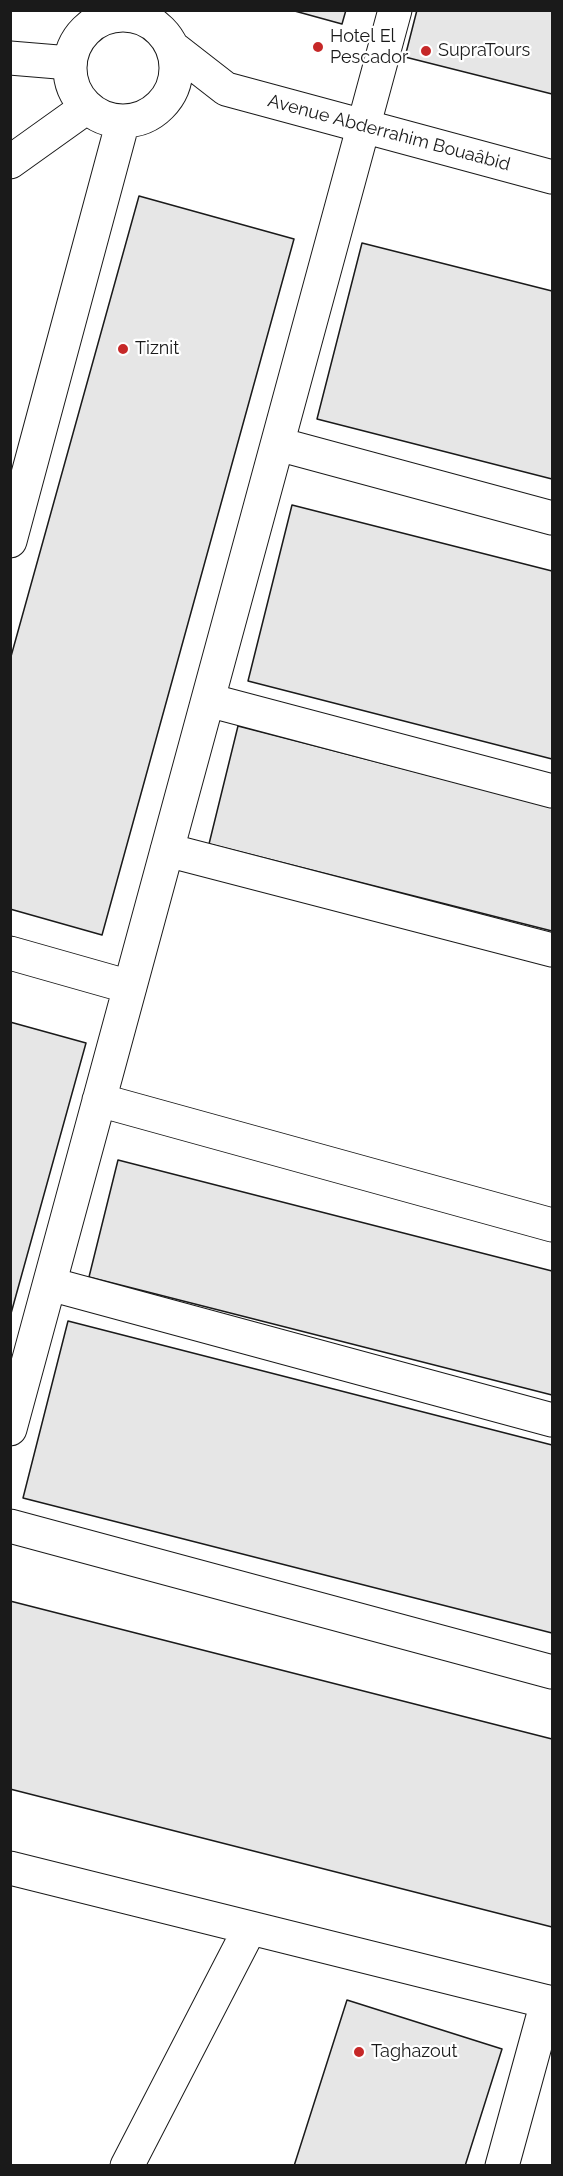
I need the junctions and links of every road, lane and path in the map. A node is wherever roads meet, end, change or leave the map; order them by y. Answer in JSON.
{"nodes":[{"id":1,"x":395,"y":10,"type":"edge"},
{"id":2,"x":146,"y":21,"type":"edge"},
{"id":3,"x":10,"y":58,"type":"edge"},
{"id":4,"x":70,"y":63,"type":"junction"},
{"id":5,"x":226,"y":89,"type":"junction"},
{"id":6,"x":163,"y":102,"type":"junction"},
{"id":7,"x":87,"y":107,"type":"junction"},
{"id":8,"x":123,"y":121,"type":"junction"},
{"id":9,"x":364,"y":126,"type":"junction"},
{"id":10,"x":10,"y":162,"type":"edge"},
{"id":11,"x":552,"y":177,"type":"edge"},
{"id":12,"x":278,"y":444,"type":"junction"},
{"id":13,"x":552,"y":518,"type":"edge"},
{"id":14,"x":10,"y":541,"type":"edge"},
{"id":15,"x":208,"y":700,"type":"junction"},
{"id":16,"x":552,"y":791,"type":"edge"},
{"id":17,"x":167,"y":850,"type":"junction"},
{"id":18,"x":552,"y":950,"type":"edge"},
{"id":19,"x":10,"y":953,"type":"edge"},
{"id":20,"x":130,"y":987,"type":"junction"},
{"id":21,"x":99,"y":1100,"type":"junction"},
{"id":22,"x":552,"y":1224,"type":"edge"},
{"id":23,"x":50,"y":1284,"type":"junction"},
{"id":24,"x":552,"y":1420,"type":"edge"},
{"id":25,"x":10,"y":1429,"type":"edge"},
{"id":26,"x":10,"y":1526,"type":"edge"},
{"id":27,"x":552,"y":1672,"type":"edge"},
{"id":28,"x":10,"y":1868,"type":"edge"},
{"id":29,"x":250,"y":1928,"type":"junction"},
{"id":30,"x":550,"y":2003,"type":"edge"},
{"id":31,"x":127,"y":2166,"type":"edge"},
{"id":32,"x":502,"y":2166,"type":"edge"}],
"edges":[{"from":1,"to":9,"type":"street"},
{"from":2,"to":4,"type":"street"},
{"from":2,"to":5,"type":"street","name":"Avenue Abderrahim Bouaâbid"},
{"from":2,"to":6,"type":"street"},
{"from":3,"to":4,"type":"street"},
{"from":4,"to":7,"type":"street"},
{"from":5,"to":6,"type":"street","name":"Avenue Abderrahim Bouaâbid"},
{"from":5,"to":9,"type":"street","name":"Avenue Abderrahim Bouaâbid"},
{"from":6,"to":8,"type":"street"},
{"from":7,"to":8,"type":"street"},
{"from":7,"to":10,"type":"street"},
{"from":8,"to":14,"type":"street"},
{"from":9,"to":11,"type":"street","name":"Avenue Abderrahim Bouaâbid"},
{"from":9,"to":12,"type":"street"},
{"from":12,"to":13,"type":"street"},
{"from":12,"to":15,"type":"street"},
{"from":15,"to":16,"type":"street"},
{"from":15,"to":17,"type":"street"},
{"from":17,"to":18,"type":"street"},
{"from":17,"to":20,"type":"street"},
{"from":19,"to":20,"type":"street"},
{"from":20,"to":21,"type":"street"},
{"from":21,"to":22,"type":"street"},
{"from":21,"to":23,"type":"street"},
{"from":23,"to":24,"type":"street"},
{"from":23,"to":25,"type":"street"},
{"from":26,"to":27,"type":"street"},
{"from":28,"to":29,"type":"street"},
{"from":29,"to":30,"type":"street"},
{"from":29,"to":31,"type":"street"},
{"from":30,"to":32,"type":"street"}]}
